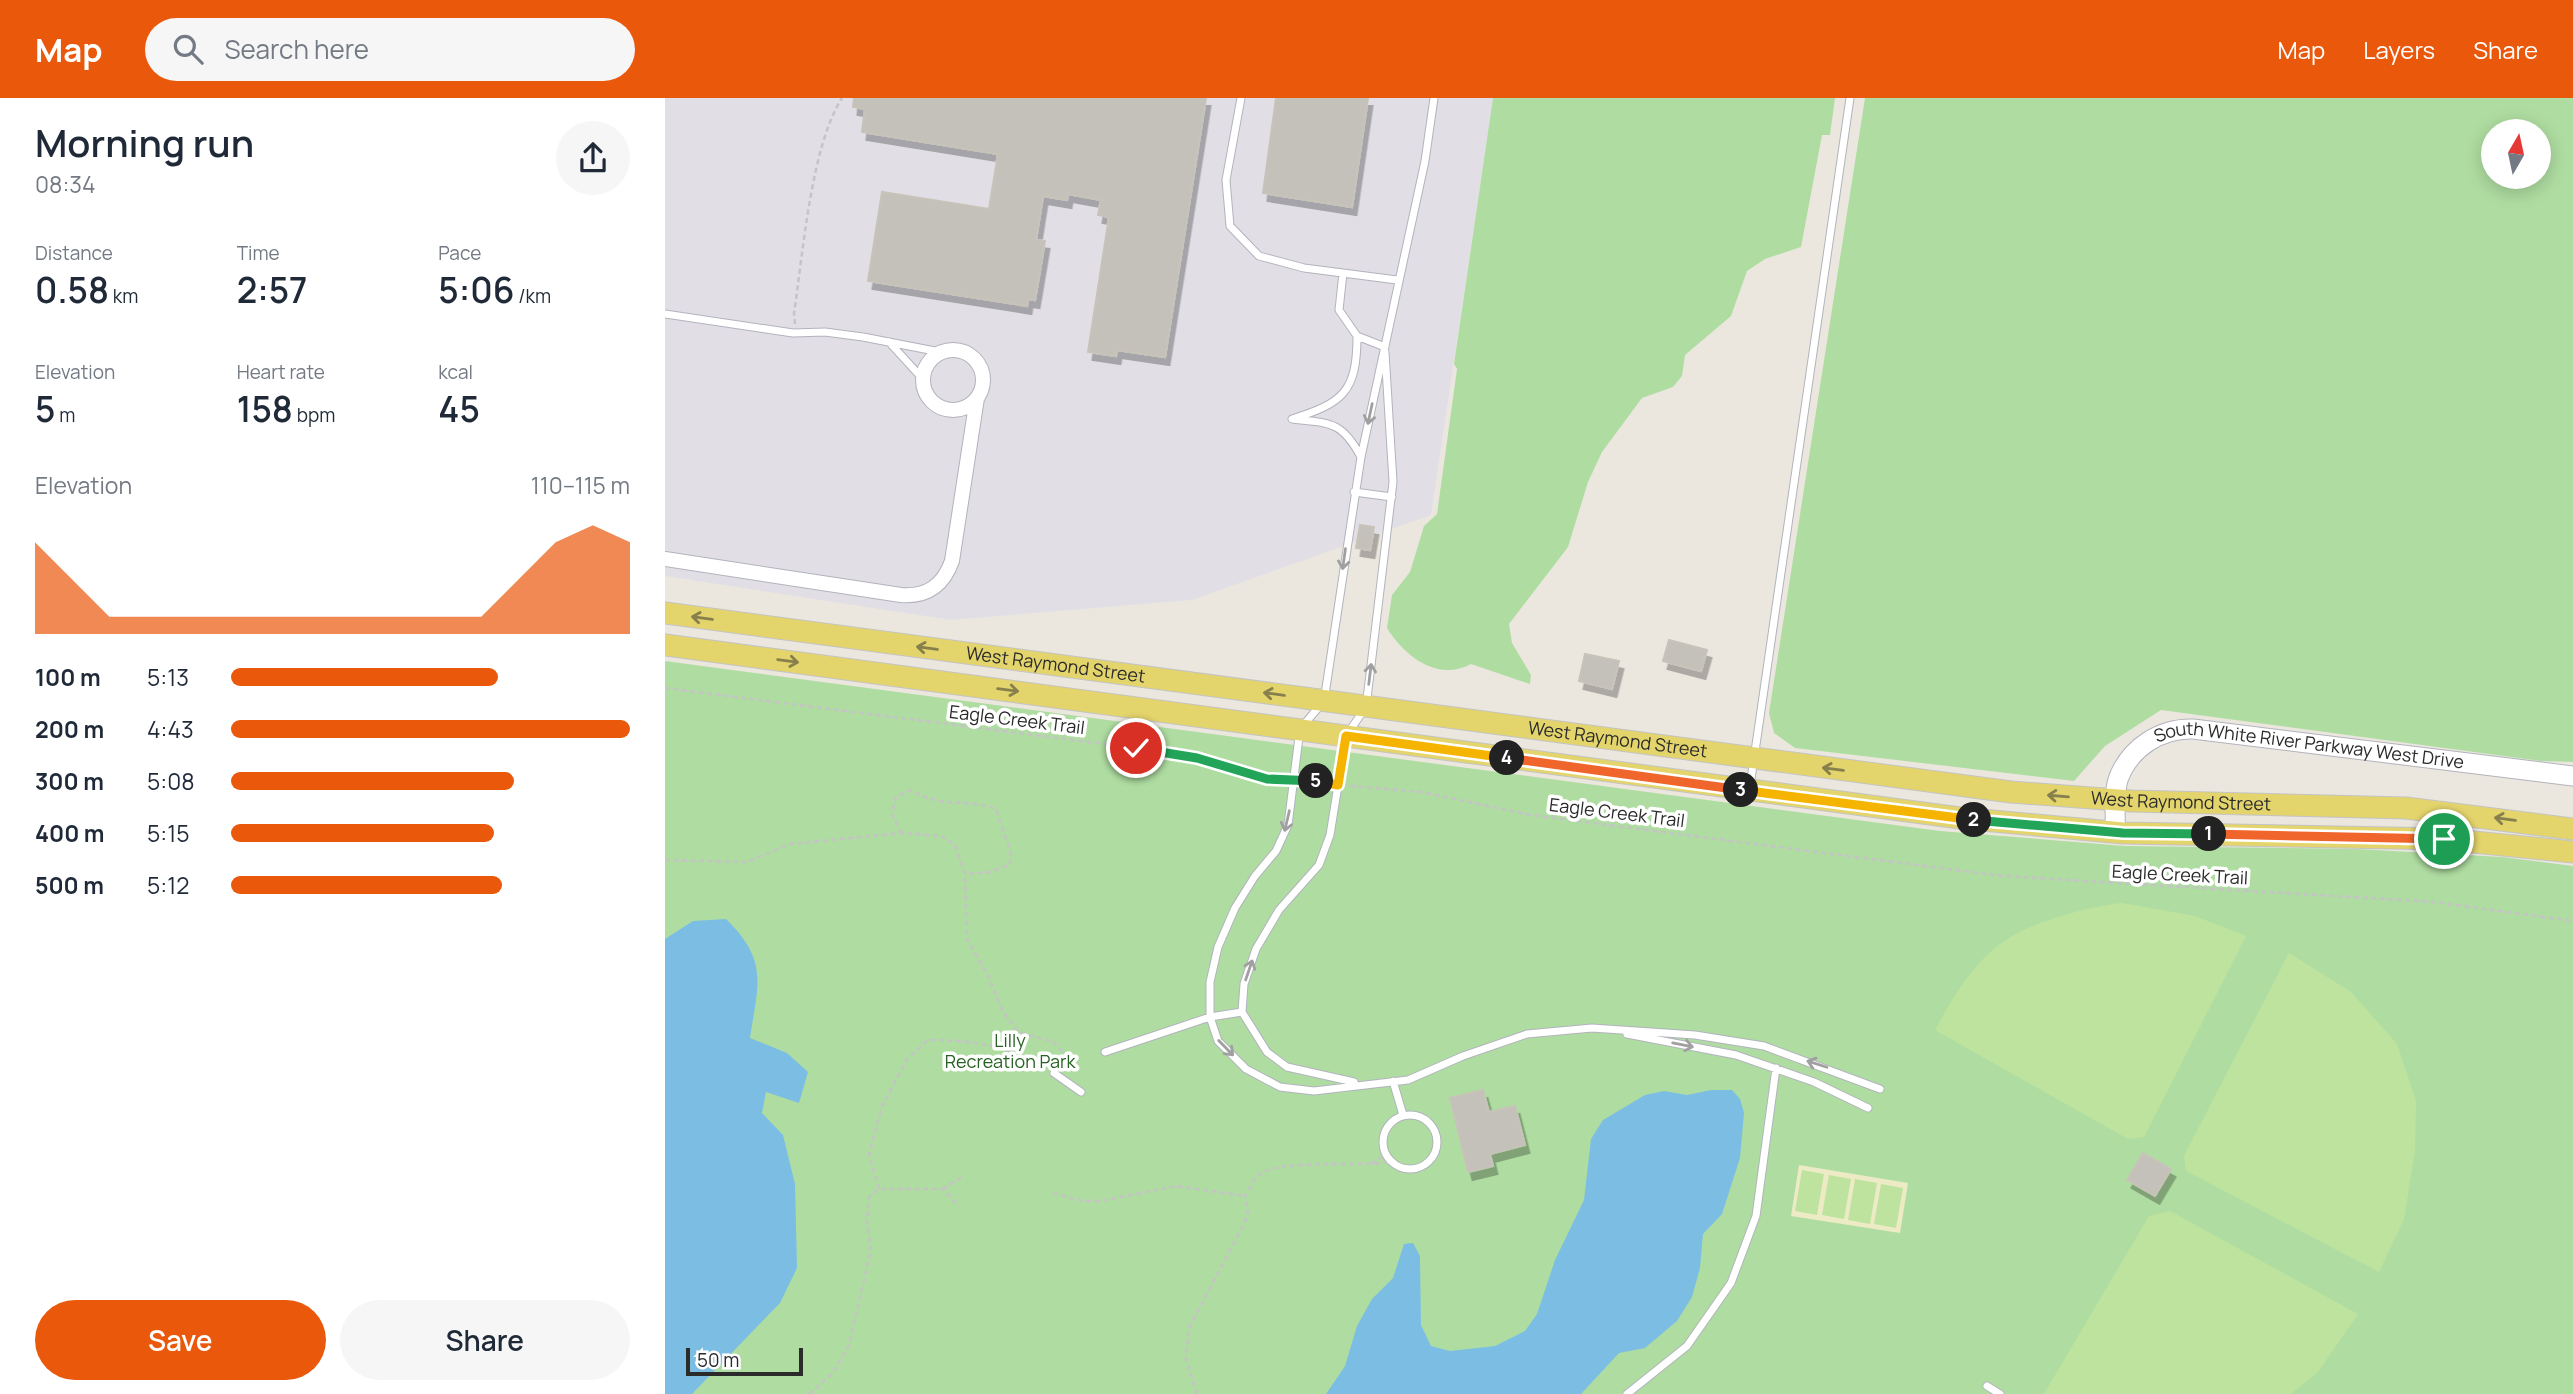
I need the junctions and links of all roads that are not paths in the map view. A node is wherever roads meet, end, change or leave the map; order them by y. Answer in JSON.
{"nodes":[{"id":1,"x":1241,"y":98,"type":"edge"},
{"id":2,"x":1434,"y":98,"type":"edge"},
{"id":3,"x":1850,"y":98,"type":"edge"},
{"id":4,"x":1343,"y":273,"type":"junction"},
{"id":5,"x":1397,"y":280,"type":"junction"},
{"id":6,"x":665,"y":314,"type":"edge"},
{"id":7,"x":1357,"y":336,"type":"junction"},
{"id":8,"x":888,"y":341,"type":"junction"},
{"id":9,"x":1385,"y":347,"type":"junction"},
{"id":10,"x":940,"y":352,"type":"junction"},
{"id":11,"x":922,"y":378,"type":"junction"},
{"id":12,"x":977,"y":398,"type":"junction"},
{"id":13,"x":956,"y":410,"type":"junction"},
{"id":14,"x":970,"y":440,"type":"junction"},
{"id":15,"x":1361,"y":457,"type":"junction"},
{"id":16,"x":1354,"y":492,"type":"junction"},
{"id":17,"x":1392,"y":496,"type":"junction"},
{"id":18,"x":665,"y":559,"type":"edge"},
{"id":19,"x":665,"y":613,"type":"edge"},
{"id":20,"x":870,"y":640,"type":"junction"},
{"id":21,"x":665,"y":645,"type":"edge"},
{"id":22,"x":868,"y":672,"type":"junction"},
{"id":23,"x":1324,"y":701,"type":"junction"},
{"id":24,"x":1366,"y":707,"type":"junction"},
{"id":25,"x":1300,"y":729,"type":"junction"},
{"id":26,"x":1346,"y":736,"type":"junction"},
{"id":27,"x":1754,"y":758,"type":"junction"},
{"id":28,"x":2573,"y":776,"type":"edge"},
{"id":29,"x":1749,"y":791,"type":"junction"},
{"id":30,"x":2117,"y":800,"type":"junction"},
{"id":31,"x":2573,"y":829,"type":"edge"},
{"id":32,"x":2115,"y":832,"type":"junction"},
{"id":33,"x":2573,"y":852,"type":"edge"},
{"id":34,"x":1242,"y":1012,"type":"junction"},
{"id":35,"x":1210,"y":1017,"type":"junction"},
{"id":36,"x":1592,"y":1028,"type":"junction"},
{"id":37,"x":1105,"y":1052,"type":"dead end"},
{"id":38,"x":1776,"y":1068,"type":"junction"},
{"id":39,"x":1054,"y":1073,"type":"road end"},
{"id":40,"x":1393,"y":1081,"type":"junction"},
{"id":41,"x":1361,"y":1084,"type":"junction"},
{"id":42,"x":1880,"y":1089,"type":"dead end"},
{"id":43,"x":1081,"y":1092,"type":"dead end"},
{"id":44,"x":1868,"y":1108,"type":"dead end"},
{"id":45,"x":1403,"y":1115,"type":"junction"},
{"id":46,"x":1987,"y":1386,"type":"dead end"},
{"id":47,"x":1627,"y":1394,"type":"edge"},
{"id":48,"x":2000,"y":1394,"type":"edge"}],
"edges":[{"from":1,"to":4,"type":"lane"},
{"from":2,"to":5,"type":"lane"},
{"from":3,"to":27,"type":"lane"},
{"from":4,"to":5,"type":"lane"},
{"from":4,"to":7,"type":"lane"},
{"from":5,"to":9,"type":"lane"},
{"from":6,"to":8,"type":"lane"},
{"from":7,"to":9,"type":"lane"},
{"from":7,"to":15,"type":"lane"},
{"from":8,"to":10,"type":"lane"},
{"from":8,"to":11,"type":"lane"},
{"from":9,"to":15,"type":"lane","one_way":true},
{"from":9,"to":17,"type":"lane"},
{"from":10,"to":11,"type":"street"},
{"from":10,"to":12,"type":"street"},
{"from":11,"to":13,"type":"street"},
{"from":12,"to":13,"type":"street"},
{"from":12,"to":14,"type":"street"},
{"from":13,"to":14,"type":"street"},
{"from":14,"to":18,"type":"street"},
{"from":15,"to":16,"type":"lane"},
{"from":16,"to":17,"type":"lane"},
{"from":16,"to":23,"type":"lane","one_way":true},
{"from":24,"to":17,"type":"lane","one_way":true},
{"from":20,"to":19,"type":"main road","name":"West Raymond Street","one_way":true},
{"from":20,"to":22,"type":"main road"},
{"from":23,"to":20,"type":"main road","name":"West Raymond Street","one_way":true},
{"from":21,"to":22,"type":"main road","name":"West Raymond Street","one_way":true},
{"from":22,"to":25,"type":"main road","name":"West Raymond Street","one_way":true},
{"from":23,"to":24,"type":"main road","name":"West Raymond Street"},
{"from":23,"to":25,"type":"lane"},
{"from":24,"to":26,"type":"lane"},
{"from":24,"to":27,"type":"main road","name":"West Raymond Street"},
{"from":25,"to":26,"type":"main road","name":"West Raymond Street"},
{"from":25,"to":35,"type":"lane","one_way":true},
{"from":26,"to":29,"type":"main road","name":"West Raymond Street"},
{"from":34,"to":26,"type":"lane","one_way":true},
{"from":27,"to":29,"type":"lane"},
{"from":30,"to":27,"type":"main road","name":"West Raymond Street","one_way":true},
{"from":28,"to":30,"type":"street","name":"South White River Parkway West Drive"},
{"from":29,"to":32,"type":"main road","name":"West Raymond Street"},
{"from":31,"to":30,"type":"main road","name":"West Raymond Street","one_way":true},
{"from":30,"to":32,"type":"street","name":"South White River Parkway West Drive"},
{"from":32,"to":33,"type":"main road","name":"West Raymond Street"},
{"from":34,"to":35,"type":"lane"},
{"from":34,"to":41,"type":"lane"},
{"from":35,"to":37,"type":"lane"},
{"from":35,"to":41,"type":"lane","one_way":true},
{"from":36,"to":38,"type":"lane","one_way":true},
{"from":36,"to":40,"type":"lane"},
{"from":42,"to":36,"type":"lane","one_way":true},
{"from":38,"to":44,"type":"lane"},
{"from":38,"to":47,"type":"lane"},
{"from":39,"to":43,"type":"lane"},
{"from":40,"to":41,"type":"lane"},
{"from":40,"to":45,"type":"lane"},
{"from":45,"to":45,"type":"lane"},
{"from":46,"to":48,"type":"lane"}]}
